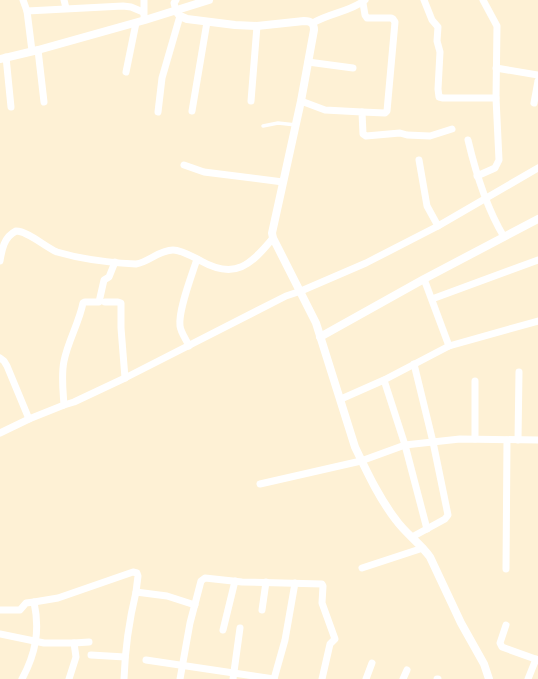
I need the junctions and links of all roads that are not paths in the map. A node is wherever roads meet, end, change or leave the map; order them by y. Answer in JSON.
{"nodes":[{"id":1,"x":22,"y":0,"type":"edge"},
{"id":2,"x":64,"y":0,"type":"edge"},
{"id":3,"x":144,"y":0,"type":"edge"},
{"id":4,"x":176,"y":0,"type":"edge"},
{"id":5,"x":209,"y":0,"type":"edge"},
{"id":6,"x":424,"y":0,"type":"edge"},
{"id":7,"x":483,"y":0,"type":"edge"},
{"id":8,"x":364,"y":1,"type":"edge"},
{"id":9,"x":66,"y":8,"type":"junction"},
{"id":10,"x":27,"y":11,"type":"junction"},
{"id":11,"x":143,"y":12,"type":"junction"},
{"id":12,"x":178,"y":14,"type":"junction"},
{"id":13,"x":145,"y":20,"type":"junction"},
{"id":14,"x":207,"y":22,"type":"junction"},
{"id":15,"x":136,"y":23,"type":"junction"},
{"id":16,"x":313,"y":23,"type":"junction"},
{"id":17,"x":257,"y":26,"type":"junction"},
{"id":18,"x":35,"y":50,"type":"junction"},
{"id":19,"x":3,"y":58,"type":"edge"},
{"id":20,"x":308,"y":62,"type":"junction"},
{"id":21,"x":353,"y":68,"type":"dead end"},
{"id":22,"x":496,"y":68,"type":"junction"},
{"id":23,"x":126,"y":72,"type":"dead end"},
{"id":24,"x":538,"y":75,"type":"edge"},
{"id":25,"x":538,"y":81,"type":"edge"},
{"id":26,"x":496,"y":98,"type":"junction"},
{"id":27,"x":251,"y":101,"type":"dead end"},
{"id":28,"x":301,"y":101,"type":"junction"},
{"id":29,"x":44,"y":102,"type":"dead end"},
{"id":30,"x":534,"y":103,"type":"dead end"},
{"id":31,"x":11,"y":107,"type":"dead end"},
{"id":32,"x":158,"y":112,"type":"dead end"},
{"id":33,"x":192,"y":112,"type":"dead end"},
{"id":34,"x":362,"y":112,"type":"junction"},
{"id":35,"x":296,"y":125,"type":"junction"},
{"id":36,"x":263,"y":126,"type":"dead end"},
{"id":37,"x":452,"y":129,"type":"dead end"},
{"id":38,"x":468,"y":140,"type":"dead end"},
{"id":39,"x":419,"y":160,"type":"dead end"},
{"id":40,"x":184,"y":165,"type":"dead end"},
{"id":41,"x":538,"y":168,"type":"edge"},
{"id":42,"x":477,"y":176,"type":"junction"},
{"id":43,"x":283,"y":182,"type":"junction"},
{"id":44,"x":486,"y":198,"type":"junction"},
{"id":45,"x":538,"y":219,"type":"edge"},
{"id":46,"x":438,"y":226,"type":"junction"},
{"id":47,"x":504,"y":237,"type":"junction"},
{"id":48,"x":273,"y":238,"type":"junction"},
{"id":49,"x":197,"y":259,"type":"junction"},
{"id":50,"x":538,"y":260,"type":"edge"},
{"id":51,"x":0,"y":261,"type":"edge"},
{"id":52,"x":115,"y":262,"type":"junction"},
{"id":53,"x":424,"y":279,"type":"junction"},
{"id":54,"x":300,"y":291,"type":"junction"},
{"id":55,"x":432,"y":299,"type":"junction"},
{"id":56,"x":105,"y":302,"type":"dead end"},
{"id":57,"x":538,"y":321,"type":"edge"},
{"id":58,"x":320,"y":337,"type":"junction"},
{"id":59,"x":189,"y":346,"type":"junction"},
{"id":60,"x":449,"y":346,"type":"junction"},
{"id":61,"x":0,"y":358,"type":"edge"},
{"id":62,"x":414,"y":364,"type":"junction"},
{"id":63,"x":519,"y":372,"type":"dead end"},
{"id":64,"x":125,"y":378,"type":"junction"},
{"id":65,"x":384,"y":380,"type":"junction"},
{"id":66,"x":475,"y":381,"type":"dead end"},
{"id":67,"x":341,"y":399,"type":"junction"},
{"id":68,"x":64,"y":405,"type":"junction"},
{"id":69,"x":29,"y":419,"type":"junction"},
{"id":70,"x":0,"y":432,"type":"edge"},
{"id":71,"x":475,"y":439,"type":"junction"},
{"id":72,"x":507,"y":440,"type":"junction"},
{"id":73,"x":518,"y":440,"type":"junction"},
{"id":74,"x":538,"y":440,"type":"edge"},
{"id":75,"x":433,"y":442,"type":"junction"},
{"id":76,"x":405,"y":445,"type":"junction"},
{"id":77,"x":362,"y":461,"type":"junction"},
{"id":78,"x":260,"y":484,"type":"dead end"},
{"id":79,"x":427,"y":529,"type":"junction"},
{"id":80,"x":412,"y":537,"type":"junction"},
{"id":81,"x":424,"y":548,"type":"junction"},
{"id":82,"x":362,"y":568,"type":"dead end"},
{"id":83,"x":506,"y":569,"type":"dead end"},
{"id":84,"x":235,"y":581,"type":"junction"},
{"id":85,"x":266,"y":582,"type":"junction"},
{"id":86,"x":295,"y":583,"type":"junction"},
{"id":87,"x":136,"y":592,"type":"junction"},
{"id":88,"x":34,"y":602,"type":"junction"},
{"id":89,"x":194,"y":605,"type":"junction"},
{"id":90,"x":0,"y":610,"type":"edge"},
{"id":91,"x":262,"y":610,"type":"dead end"},
{"id":92,"x":506,"y":625,"type":"dead end"},
{"id":93,"x":240,"y":628,"type":"dead end"},
{"id":94,"x":223,"y":630,"type":"dead end"},
{"id":95,"x":0,"y":634,"type":"edge"},
{"id":96,"x":36,"y":642,"type":"junction"},
{"id":97,"x":89,"y":642,"type":"dead end"},
{"id":98,"x":74,"y":643,"type":"junction"},
{"id":99,"x":91,"y":655,"type":"dead end"},
{"id":100,"x":125,"y":657,"type":"junction"},
{"id":101,"x":146,"y":660,"type":"dead end"},
{"id":102,"x":537,"y":660,"type":"edge"},
{"id":103,"x":372,"y":663,"type":"dead end"},
{"id":104,"x":182,"y":666,"type":"junction"},
{"id":105,"x":407,"y":670,"type":"dead end"},
{"id":106,"x":233,"y":676,"type":"edge"},
{"id":107,"x":22,"y":679,"type":"edge"},
{"id":108,"x":69,"y":679,"type":"edge"},
{"id":109,"x":124,"y":679,"type":"edge"},
{"id":110,"x":180,"y":679,"type":"edge"},
{"id":111,"x":274,"y":679,"type":"edge"},
{"id":112,"x":322,"y":679,"type":"edge"},
{"id":113,"x":366,"y":679,"type":"edge"},
{"id":114,"x":403,"y":679,"type":"edge"},
{"id":115,"x":488,"y":679,"type":"edge"},
{"id":116,"x":528,"y":679,"type":"edge"}],
"edges":[{"from":1,"to":10,"type":"street"},
{"from":2,"to":9,"type":"street"},
{"from":3,"to":11,"type":"street"},
{"from":4,"to":12,"type":"street"},
{"from":5,"to":12,"type":"street"},
{"from":6,"to":26,"type":"street"},
{"from":7,"to":22,"type":"street"},
{"from":8,"to":16,"type":"street"},
{"from":8,"to":34,"type":"street"},
{"from":9,"to":10,"type":"street"},
{"from":9,"to":11,"type":"street"},
{"from":10,"to":18,"type":"street"},
{"from":11,"to":13,"type":"street"},
{"from":12,"to":13,"type":"street"},
{"from":12,"to":14,"type":"street"},
{"from":12,"to":32,"type":"street"},
{"from":13,"to":15,"type":"street"},
{"from":14,"to":17,"type":"street"},
{"from":14,"to":33,"type":"street"},
{"from":15,"to":18,"type":"street"},
{"from":15,"to":23,"type":"street"},
{"from":16,"to":17,"type":"street"},
{"from":16,"to":20,"type":"street"},
{"from":17,"to":27,"type":"street"},
{"from":18,"to":19,"type":"street"},
{"from":18,"to":29,"type":"street"},
{"from":19,"to":31,"type":"street"},
{"from":20,"to":21,"type":"street"},
{"from":20,"to":28,"type":"street"},
{"from":22,"to":24,"type":"street"},
{"from":22,"to":26,"type":"street"},
{"from":25,"to":30,"type":"street"},
{"from":26,"to":42,"type":"street"},
{"from":28,"to":34,"type":"street"},
{"from":28,"to":35,"type":"street"},
{"from":34,"to":37,"type":"street"},
{"from":35,"to":36,"type":"lane"},
{"from":35,"to":43,"type":"street"},
{"from":38,"to":42,"type":"street"},
{"from":39,"to":46,"type":"street"},
{"from":40,"to":43,"type":"street"},
{"from":41,"to":44,"type":"street"},
{"from":42,"to":44,"type":"street"},
{"from":43,"to":48,"type":"street"},
{"from":44,"to":46,"type":"street"},
{"from":44,"to":47,"type":"street"},
{"from":45,"to":47,"type":"street"},
{"from":46,"to":54,"type":"street"},
{"from":47,"to":53,"type":"street"},
{"from":48,"to":49,"type":"street"},
{"from":48,"to":54,"type":"street"},
{"from":49,"to":52,"type":"street"},
{"from":49,"to":59,"type":"street"},
{"from":50,"to":55,"type":"street"},
{"from":51,"to":52,"type":"street"},
{"from":52,"to":68,"type":"street"},
{"from":53,"to":55,"type":"street"},
{"from":53,"to":58,"type":"street"},
{"from":54,"to":58,"type":"street"},
{"from":54,"to":59,"type":"street"},
{"from":55,"to":60,"type":"street"},
{"from":56,"to":64,"type":"street"},
{"from":57,"to":60,"type":"street"},
{"from":58,"to":67,"type":"street"},
{"from":59,"to":64,"type":"street"},
{"from":60,"to":62,"type":"street"},
{"from":61,"to":69,"type":"street"},
{"from":62,"to":65,"type":"street"},
{"from":62,"to":75,"type":"street"},
{"from":63,"to":73,"type":"street"},
{"from":64,"to":68,"type":"street"},
{"from":65,"to":67,"type":"street"},
{"from":65,"to":76,"type":"street"},
{"from":66,"to":71,"type":"street"},
{"from":67,"to":77,"type":"street"},
{"from":68,"to":69,"type":"street"},
{"from":69,"to":70,"type":"street"},
{"from":71,"to":72,"type":"street"},
{"from":71,"to":75,"type":"street"},
{"from":72,"to":73,"type":"street"},
{"from":72,"to":83,"type":"street"},
{"from":73,"to":74,"type":"street"},
{"from":75,"to":76,"type":"street"},
{"from":75,"to":79,"type":"street"},
{"from":76,"to":77,"type":"street"},
{"from":76,"to":79,"type":"street"},
{"from":77,"to":78,"type":"street"},
{"from":77,"to":80,"type":"street"},
{"from":79,"to":80,"type":"street"},
{"from":80,"to":81,"type":"street"},
{"from":81,"to":82,"type":"street"},
{"from":81,"to":115,"type":"street"},
{"from":84,"to":85,"type":"street"},
{"from":84,"to":89,"type":"street"},
{"from":84,"to":94,"type":"street"},
{"from":85,"to":86,"type":"street"},
{"from":85,"to":91,"type":"street"},
{"from":86,"to":111,"type":"street"},
{"from":86,"to":112,"type":"street"},
{"from":87,"to":88,"type":"street"},
{"from":87,"to":89,"type":"street"},
{"from":87,"to":100,"type":"street"},
{"from":88,"to":90,"type":"street"},
{"from":88,"to":96,"type":"street"},
{"from":89,"to":104,"type":"street"},
{"from":92,"to":102,"type":"street"},
{"from":93,"to":106,"type":"street"},
{"from":95,"to":96,"type":"street"},
{"from":96,"to":98,"type":"street"},
{"from":96,"to":107,"type":"street"},
{"from":97,"to":98,"type":"street"},
{"from":98,"to":108,"type":"street"},
{"from":99,"to":100,"type":"street"},
{"from":100,"to":109,"type":"street"},
{"from":101,"to":104,"type":"street"},
{"from":102,"to":116,"type":"street"},
{"from":103,"to":113,"type":"street"},
{"from":104,"to":106,"type":"street"},
{"from":104,"to":110,"type":"street"},
{"from":105,"to":114,"type":"street"},
{"from":106,"to":111,"type":"street"}]}
